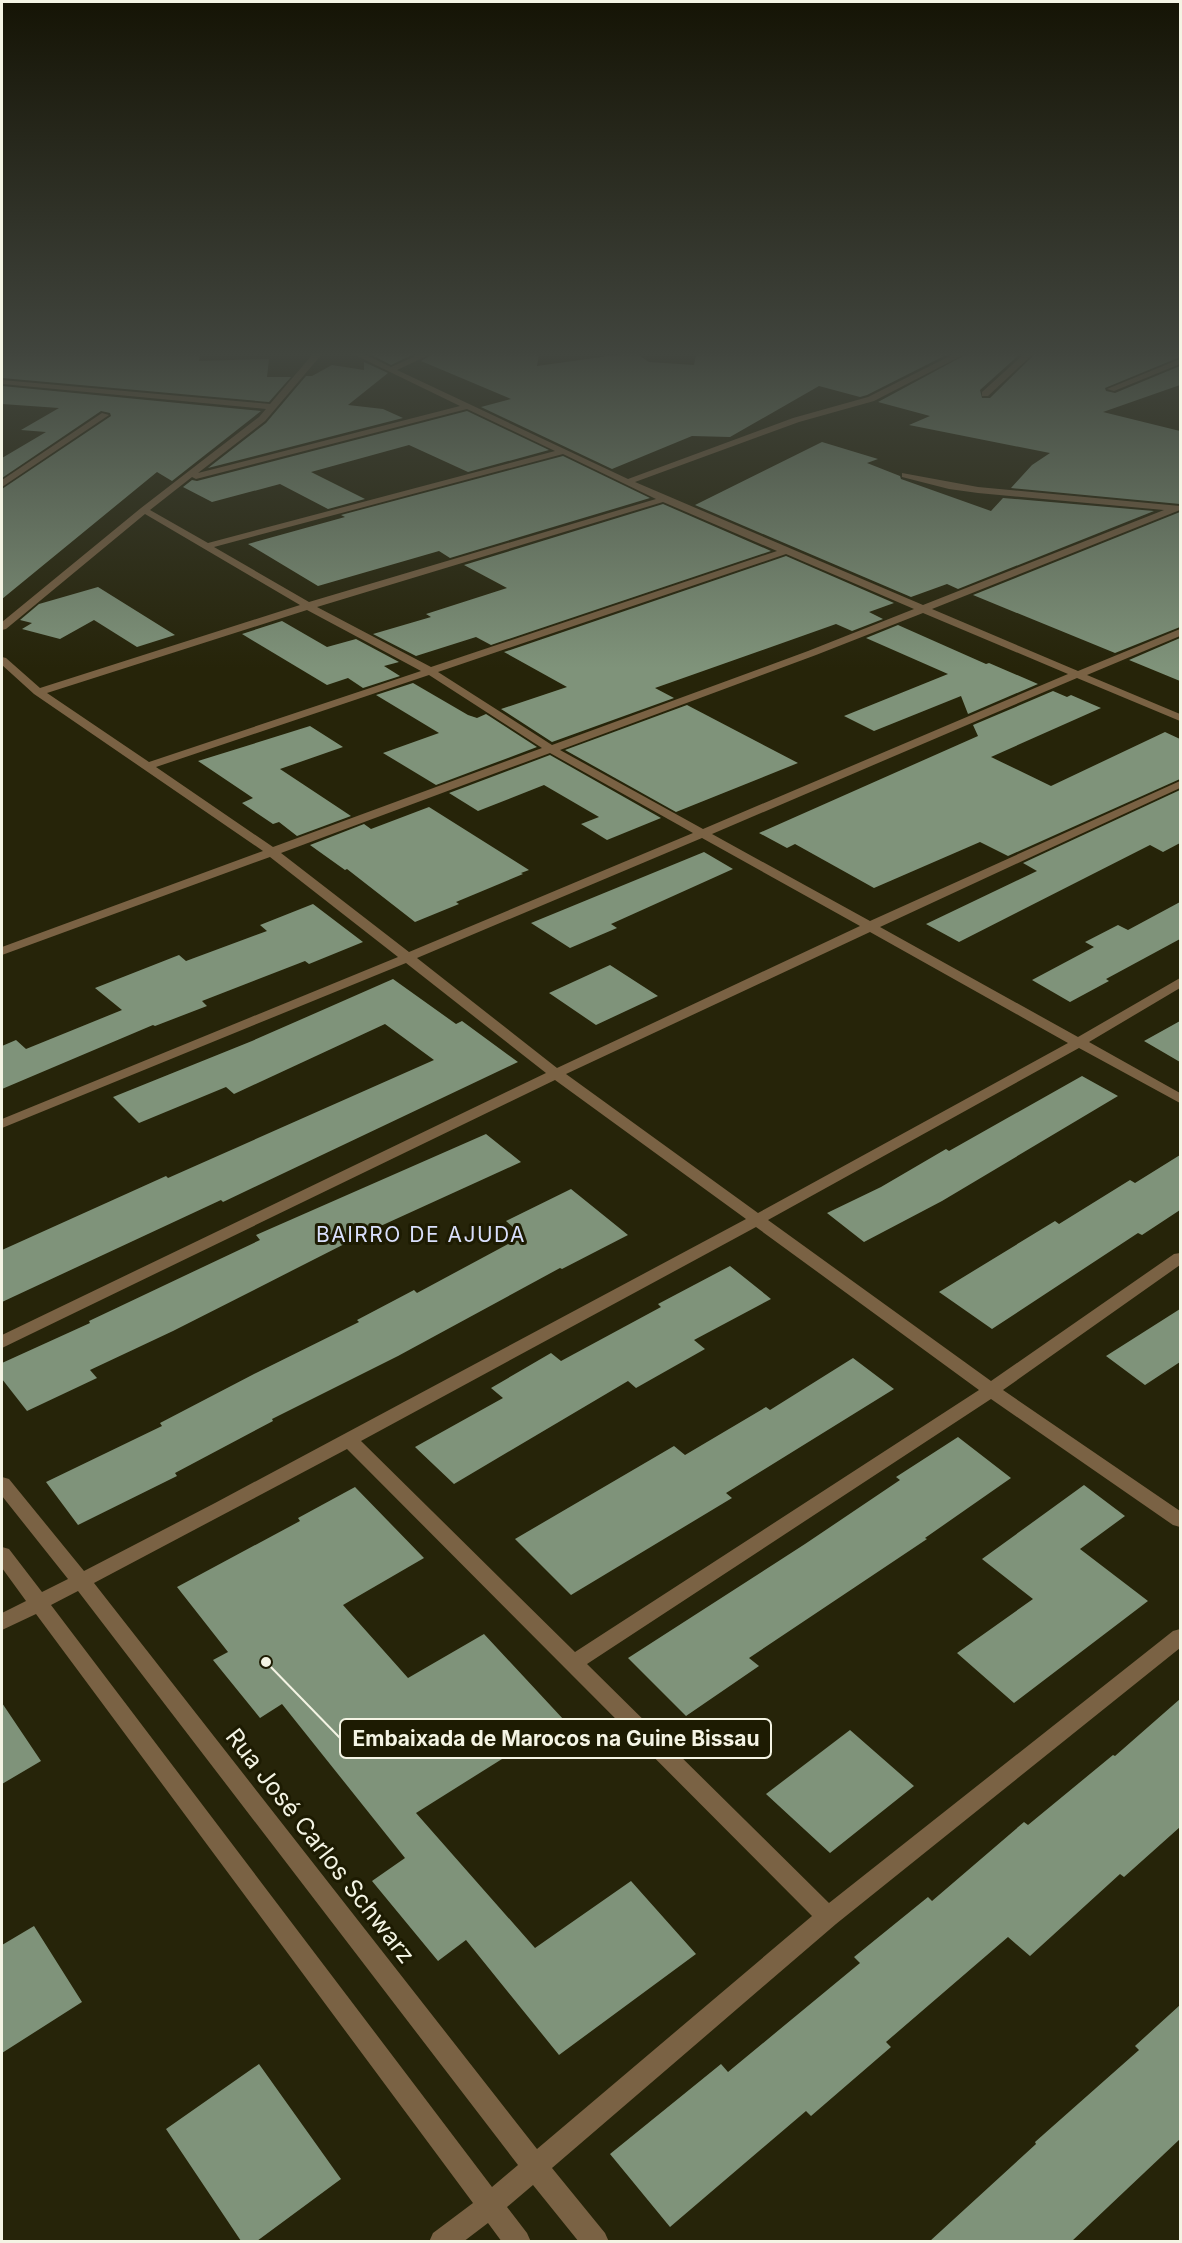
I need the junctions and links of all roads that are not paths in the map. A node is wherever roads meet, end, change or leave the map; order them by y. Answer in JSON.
{"nodes":[{"id":1,"x":40,"y":459,"type":"edge"},
{"id":2,"x":213,"y":459,"type":"edge"},
{"id":3,"x":262,"y":459,"type":"edge"},
{"id":4,"x":537,"y":459,"type":"edge"},
{"id":5,"x":576,"y":459,"type":"edge"},
{"id":6,"x":691,"y":459,"type":"edge"},
{"id":7,"x":905,"y":475,"type":"dead end"},
{"id":8,"x":190,"y":477,"type":"junction"},
{"id":9,"x":627,"y":482,"type":"junction"},
{"id":10,"x":2,"y":484,"type":"edge"},
{"id":11,"x":664,"y":499,"type":"junction"},
{"id":12,"x":1179,"y":508,"type":"edge"},
{"id":13,"x":144,"y":510,"type":"junction"},
{"id":14,"x":208,"y":546,"type":"junction"},
{"id":15,"x":786,"y":550,"type":"junction"},
{"id":16,"x":308,"y":606,"type":"junction"},
{"id":17,"x":926,"y":608,"type":"junction"},
{"id":18,"x":2,"y":627,"type":"edge"},
{"id":19,"x":1180,"y":632,"type":"edge"},
{"id":20,"x":2,"y":660,"type":"edge"},
{"id":21,"x":428,"y":670,"type":"junction"},
{"id":22,"x":1081,"y":675,"type":"junction"},
{"id":23,"x":38,"y":692,"type":"junction"},
{"id":24,"x":1180,"y":718,"type":"edge"},
{"id":25,"x":549,"y":748,"type":"junction"},
{"id":26,"x":149,"y":766,"type":"junction"},
{"id":27,"x":1180,"y":784,"type":"edge"},
{"id":28,"x":704,"y":834,"type":"junction"},
{"id":29,"x":272,"y":851,"type":"junction"},
{"id":30,"x":869,"y":927,"type":"junction"},
{"id":31,"x":2,"y":951,"type":"edge"},
{"id":32,"x":409,"y":958,"type":"junction"},
{"id":33,"x":1180,"y":982,"type":"edge"},
{"id":34,"x":1078,"y":1043,"type":"junction"},
{"id":35,"x":555,"y":1072,"type":"junction"},
{"id":36,"x":1180,"y":1099,"type":"edge"},
{"id":37,"x":2,"y":1124,"type":"edge"},
{"id":38,"x":756,"y":1219,"type":"junction"},
{"id":39,"x":1180,"y":1258,"type":"edge"},
{"id":40,"x":2,"y":1342,"type":"edge"},
{"id":41,"x":991,"y":1390,"type":"junction"},
{"id":42,"x":349,"y":1440,"type":"junction"},
{"id":43,"x":2,"y":1484,"type":"edge"},
{"id":44,"x":1180,"y":1520,"type":"edge"},
{"id":45,"x":2,"y":1554,"type":"edge"},
{"id":46,"x":80,"y":1580,"type":"junction"},
{"id":47,"x":37,"y":1602,"type":"junction"},
{"id":48,"x":2,"y":1622,"type":"edge"},
{"id":49,"x":1180,"y":1637,"type":"edge"},
{"id":50,"x":572,"y":1664,"type":"junction"},
{"id":51,"x":828,"y":1917,"type":"junction"},
{"id":52,"x":534,"y":2166,"type":"junction"},
{"id":53,"x":489,"y":2206,"type":"junction"},
{"id":54,"x":441,"y":2241,"type":"edge"},
{"id":55,"x":518,"y":2241,"type":"edge"},
{"id":56,"x":596,"y":2241,"type":"edge"}],
"edges":[{"from":1,"to":10,"type":"street"},
{"from":2,"to":8,"type":"street"},
{"from":3,"to":8,"type":"street"},
{"from":4,"to":14,"type":"street"},
{"from":5,"to":9,"type":"street"},
{"from":6,"to":9,"type":"street"},
{"from":7,"to":12,"type":"street"},
{"from":8,"to":13,"type":"street"},
{"from":9,"to":11,"type":"street"},
{"from":11,"to":15,"type":"street"},
{"from":11,"to":16,"type":"street"},
{"from":12,"to":17,"type":"street"},
{"from":13,"to":14,"type":"street"},
{"from":13,"to":18,"type":"street"},
{"from":14,"to":16,"type":"street"},
{"from":15,"to":17,"type":"street"},
{"from":15,"to":21,"type":"street"},
{"from":16,"to":21,"type":"street"},
{"from":16,"to":23,"type":"street"},
{"from":17,"to":22,"type":"street"},
{"from":17,"to":25,"type":"street"},
{"from":19,"to":22,"type":"street"},
{"from":20,"to":23,"type":"street"},
{"from":21,"to":25,"type":"street"},
{"from":21,"to":26,"type":"street"},
{"from":22,"to":24,"type":"street"},
{"from":22,"to":28,"type":"street"},
{"from":23,"to":26,"type":"street"},
{"from":25,"to":28,"type":"street"},
{"from":25,"to":29,"type":"street"},
{"from":26,"to":29,"type":"street"},
{"from":27,"to":30,"type":"street"},
{"from":28,"to":30,"type":"street"},
{"from":28,"to":32,"type":"street"},
{"from":29,"to":31,"type":"street"},
{"from":29,"to":32,"type":"street"},
{"from":30,"to":34,"type":"street"},
{"from":30,"to":35,"type":"street"},
{"from":32,"to":35,"type":"street"},
{"from":32,"to":37,"type":"street"},
{"from":33,"to":34,"type":"street"},
{"from":34,"to":36,"type":"street"},
{"from":34,"to":38,"type":"street"},
{"from":35,"to":38,"type":"street"},
{"from":35,"to":40,"type":"street"},
{"from":38,"to":41,"type":"street"},
{"from":38,"to":42,"type":"street"},
{"from":39,"to":41,"type":"street"},
{"from":41,"to":44,"type":"street"},
{"from":41,"to":50,"type":"street"},
{"from":42,"to":46,"type":"street"},
{"from":42,"to":50,"type":"street"},
{"from":43,"to":46,"type":"street","name":"Rua José Carlos Schwarz"},
{"from":45,"to":47,"type":"street"},
{"from":46,"to":47,"type":"street"},
{"from":46,"to":52,"type":"street","name":"Rua José Carlos Schwarz"},
{"from":47,"to":48,"type":"street"},
{"from":47,"to":53,"type":"street"},
{"from":49,"to":51,"type":"street"},
{"from":50,"to":51,"type":"street"},
{"from":51,"to":52,"type":"street"},
{"from":52,"to":53,"type":"street"},
{"from":52,"to":56,"type":"street","name":"Rua José Carlos Schwarz"},
{"from":53,"to":54,"type":"street"},
{"from":53,"to":55,"type":"street"}]}
